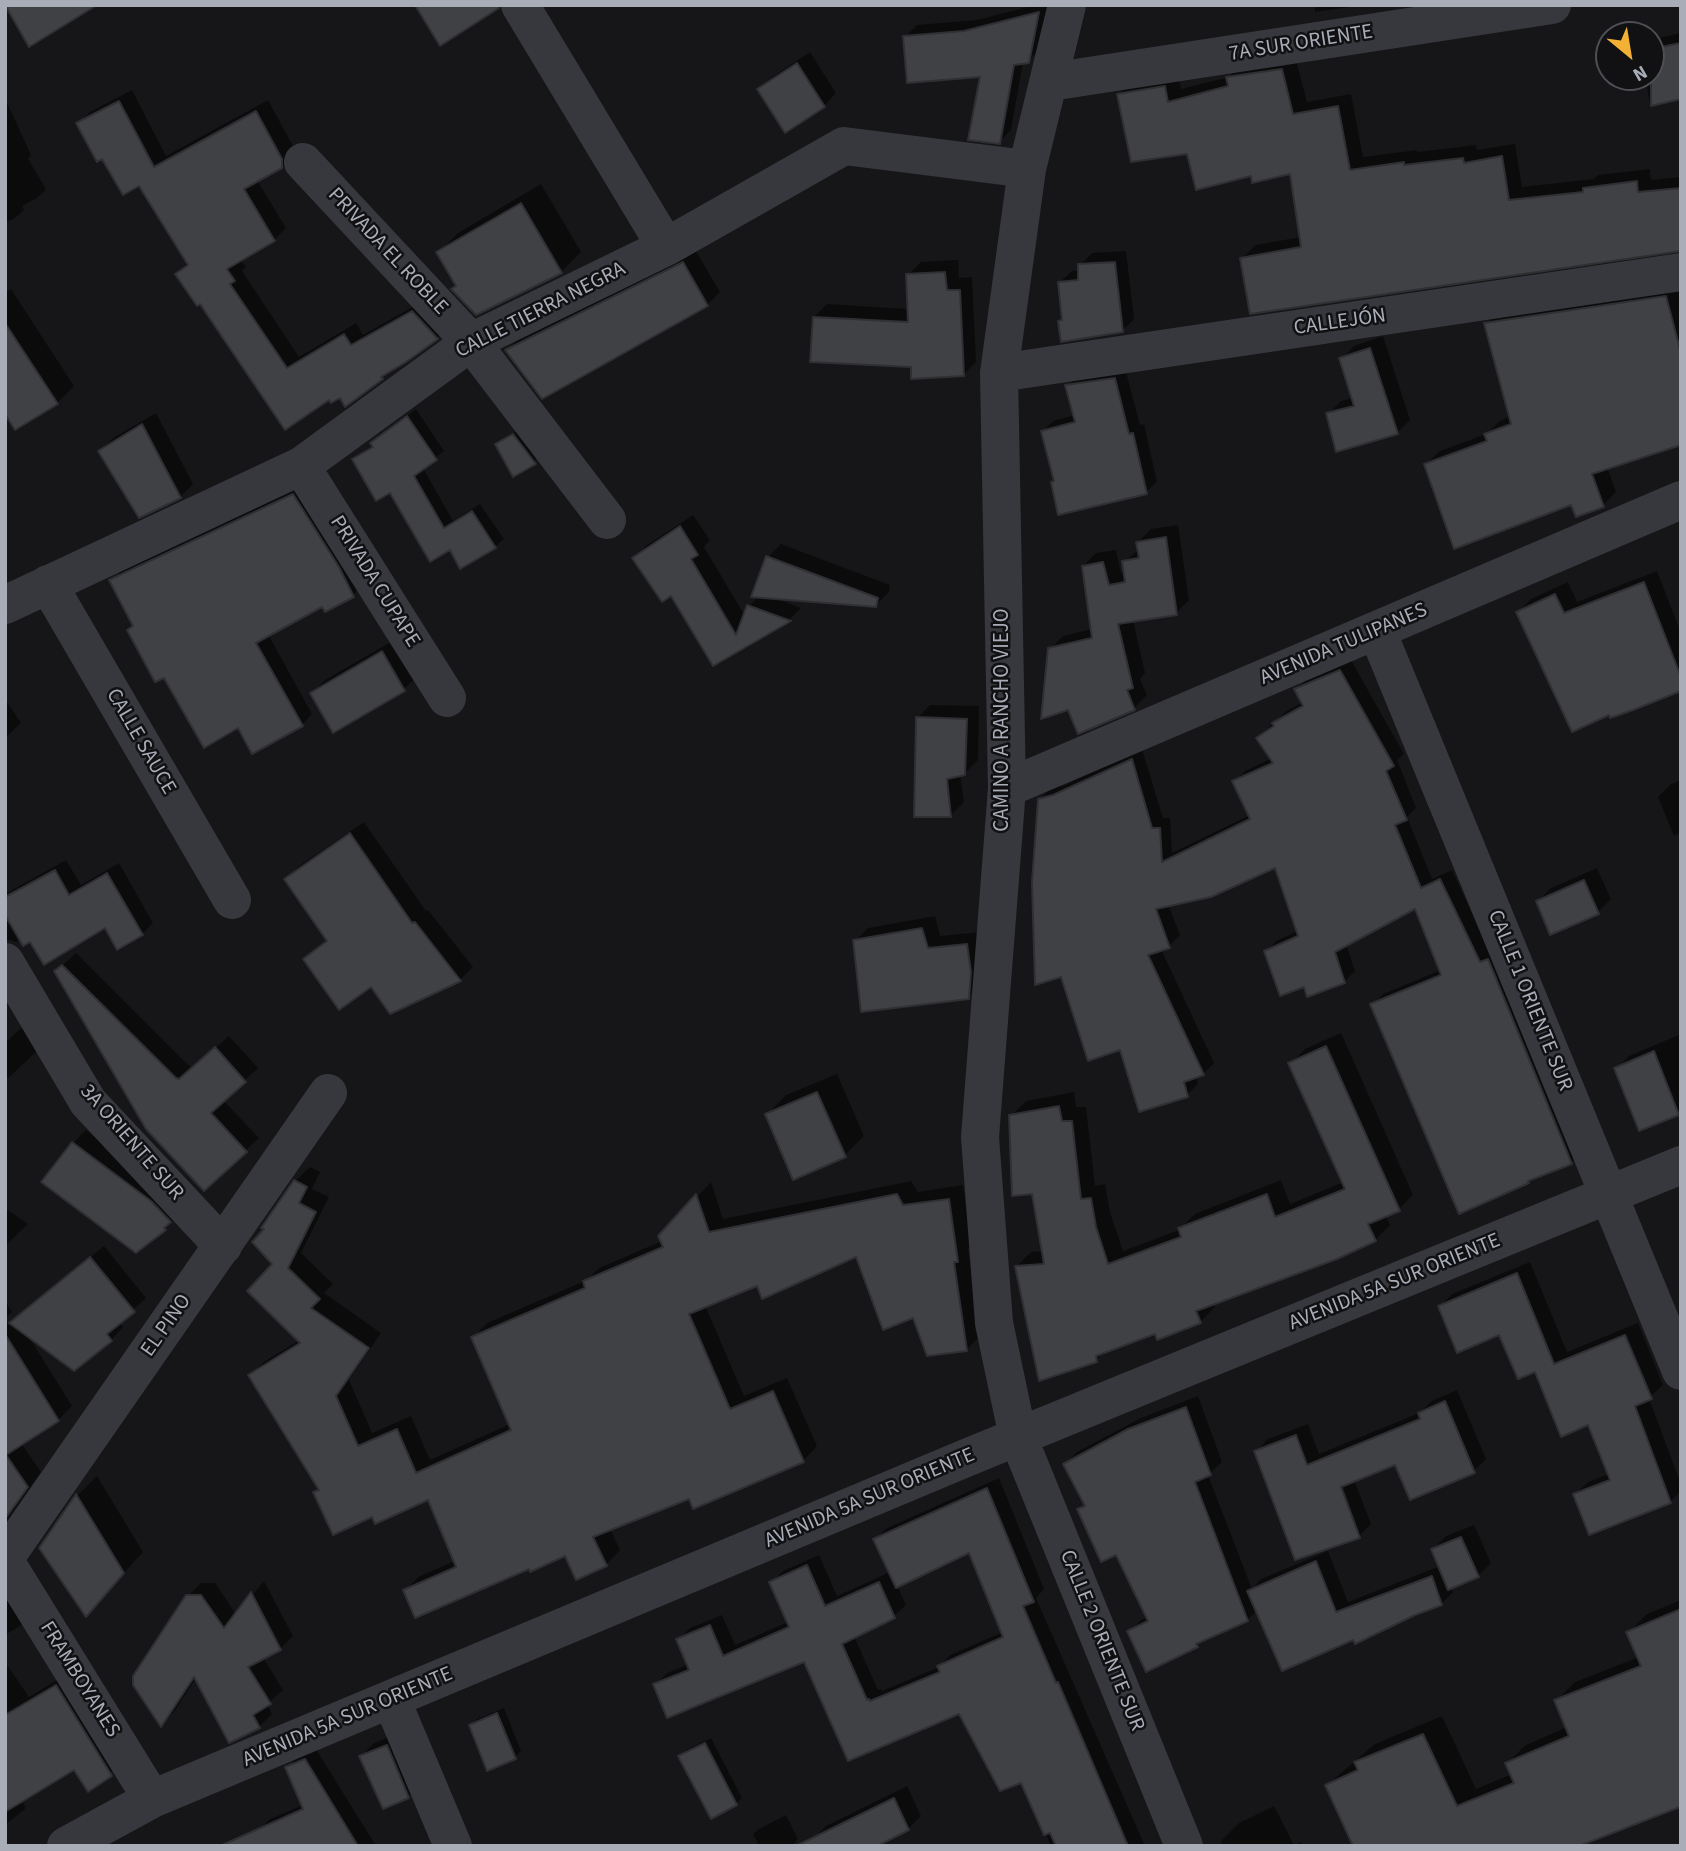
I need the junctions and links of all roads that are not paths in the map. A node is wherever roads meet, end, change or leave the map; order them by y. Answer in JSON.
{"nodes":[{"id":1,"x":520,"y":5,"type":"edge"},
{"id":2,"x":1067,"y":5,"type":"edge"},
{"id":3,"x":1552,"y":5,"type":"edge"},
{"id":4,"x":1050,"y":82,"type":"junction"},
{"id":5,"x":303,"y":162,"type":"dead end"},
{"id":6,"x":1027,"y":169,"type":"junction"},
{"id":7,"x":666,"y":247,"type":"junction"},
{"id":8,"x":1681,"y":272,"type":"edge"},
{"id":9,"x":471,"y":342,"type":"junction"},
{"id":10,"x":999,"y":373,"type":"junction"},
{"id":11,"x":301,"y":466,"type":"junction"},
{"id":12,"x":1681,"y":500,"type":"edge"},
{"id":13,"x":607,"y":520,"type":"dead end"},
{"id":14,"x":48,"y":584,"type":"junction"},
{"id":15,"x":5,"y":604,"type":"edge"},
{"id":16,"x":1377,"y":631,"type":"junction"},
{"id":17,"x":447,"y":698,"type":"dead end"},
{"id":18,"x":1007,"y":788,"type":"junction"},
{"id":19,"x":232,"y":900,"type":"dead end"},
{"id":20,"x":5,"y":962,"type":"edge"},
{"id":21,"x":328,"y":1093,"type":"dead end"},
{"id":22,"x":1681,"y":1165,"type":"edge"},
{"id":23,"x":1609,"y":1196,"type":"junction"},
{"id":24,"x":223,"y":1245,"type":"junction"},
{"id":25,"x":1681,"y":1371,"type":"edge"},
{"id":26,"x":1018,"y":1437,"type":"junction"},
{"id":27,"x":5,"y":1560,"type":"edge"},
{"id":28,"x":392,"y":1700,"type":"junction"},
{"id":29,"x":152,"y":1799,"type":"junction"},
{"id":30,"x":66,"y":1846,"type":"edge"},
{"id":31,"x":453,"y":1846,"type":"edge"},
{"id":32,"x":1184,"y":1846,"type":"edge"}],
"edges":[{"from":1,"to":7,"type":"street"},
{"from":2,"to":4,"type":"street","name":"CAMINO A RANCHO VIEJO"},
{"from":3,"to":4,"type":"street","name":"7A SUR ORIENTE"},
{"from":4,"to":6,"type":"street","name":"CAMINO A RANCHO VIEJO"},
{"from":5,"to":9,"type":"street","name":"PRIVADA EL ROBLE"},
{"from":6,"to":7,"type":"street","name":"CALLE TIERRA NEGRA"},
{"from":6,"to":10,"type":"street","name":"CAMINO A RANCHO VIEJO"},
{"from":7,"to":9,"type":"street","name":"CALLE TIERRA NEGRA"},
{"from":8,"to":10,"type":"street","name":"CALLEJÓN"},
{"from":9,"to":11,"type":"street","name":"CALLE TIERRA NEGRA"},
{"from":9,"to":13,"type":"street","name":"PRIVADA EL ROBLE"},
{"from":10,"to":18,"type":"street","name":"CAMINO A RANCHO VIEJO"},
{"from":11,"to":14,"type":"street","name":"CALLE TIERRA NEGRA"},
{"from":11,"to":17,"type":"street","name":"PRIVADA CUPAPE"},
{"from":12,"to":16,"type":"street","name":"AVENIDA TULIPANES"},
{"from":14,"to":15,"type":"street","name":"CALLE TIERRA NEGRA"},
{"from":14,"to":19,"type":"street","name":"CALLE SAUCE"},
{"from":16,"to":18,"type":"street","name":"AVENIDA TULIPANES"},
{"from":16,"to":23,"type":"street","name":"CALLE 1 ORIENTE SUR"},
{"from":18,"to":26,"type":"street","name":"CAMINO A RANCHO VIEJO"},
{"from":20,"to":24,"type":"street","name":"3A ORIENTE SUR"},
{"from":21,"to":24,"type":"street","name":"EL PINO"},
{"from":22,"to":23,"type":"street","name":"AVENIDA 5A SUR ORIENTE"},
{"from":23,"to":25,"type":"street","name":"CALLE 1 ORIENTE SUR"},
{"from":23,"to":26,"type":"street","name":"AVENIDA 5A SUR ORIENTE"},
{"from":24,"to":27,"type":"street","name":"EL PINO"},
{"from":26,"to":28,"type":"street","name":"AVENIDA 5A SUR ORIENTE"},
{"from":26,"to":32,"type":"street","name":"CALLE 2 ORIENTE SUR"},
{"from":27,"to":29,"type":"street","name":"FRAMBOYANES"},
{"from":28,"to":29,"type":"street","name":"AVENIDA 5A SUR ORIENTE"},
{"from":28,"to":31,"type":"street"},
{"from":29,"to":30,"type":"street","name":"AVENIDA 5A SUR ORIENTE"}]}
